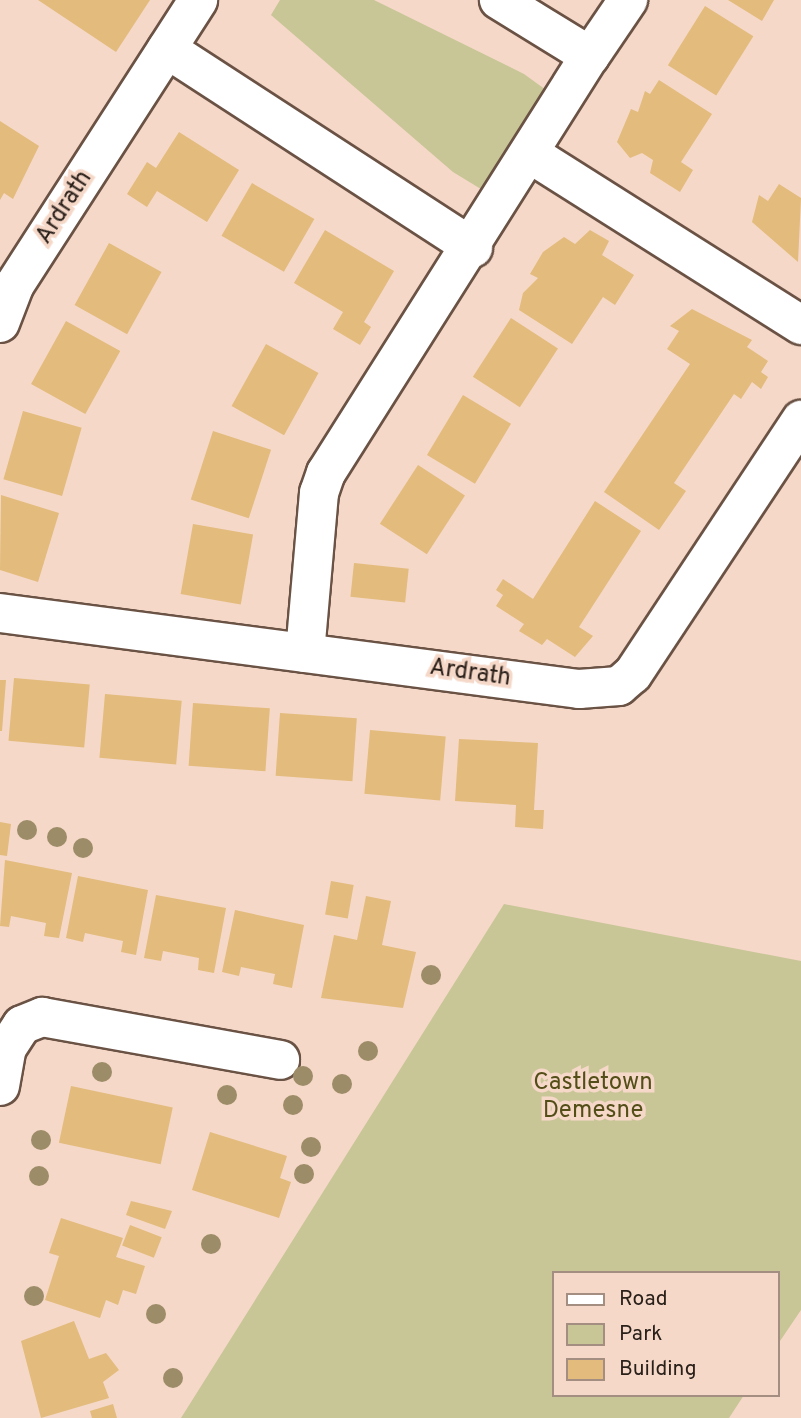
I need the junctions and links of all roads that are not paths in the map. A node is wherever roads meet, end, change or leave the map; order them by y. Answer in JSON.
{"nodes":[{"id":1,"x":198,"y":0,"type":"edge"},
{"id":2,"x":499,"y":0,"type":"edge"},
{"id":3,"x":628,"y":0,"type":"edge"},
{"id":4,"x":167,"y":49,"type":"junction"},
{"id":5,"x":590,"y":56,"type":"junction"},
{"id":6,"x":530,"y":153,"type":"junction"},
{"id":7,"x":473,"y":248,"type":"junction"},
{"id":8,"x":7,"y":281,"type":"edge"},
{"id":9,"x":0,"y":323,"type":"edge"},
{"id":10,"x":801,"y":325,"type":"edge"},
{"id":11,"x":801,"y":420,"type":"edge"},
{"id":12,"x":0,"y":613,"type":"edge"},
{"id":13,"x":305,"y":653,"type":"junction"},
{"id":14,"x":280,"y":1060,"type":"dead end"},
{"id":15,"x":0,"y":1086,"type":"edge"}],
"edges":[{"from":1,"to":4,"type":"street","name":"Ardrath"},
{"from":2,"to":5,"type":"street"},
{"from":3,"to":5,"type":"street"},
{"from":4,"to":7,"type":"street"},
{"from":4,"to":8,"type":"street","name":"Ardrath"},
{"from":5,"to":6,"type":"street"},
{"from":6,"to":7,"type":"street"},
{"from":6,"to":10,"type":"street"},
{"from":7,"to":13,"type":"street"},
{"from":8,"to":9,"type":"street","name":"Ardrath"},
{"from":11,"to":13,"type":"street","name":"Ardrath"},
{"from":12,"to":13,"type":"street","name":"Ardrath"},
{"from":14,"to":15,"type":"street"}]}
